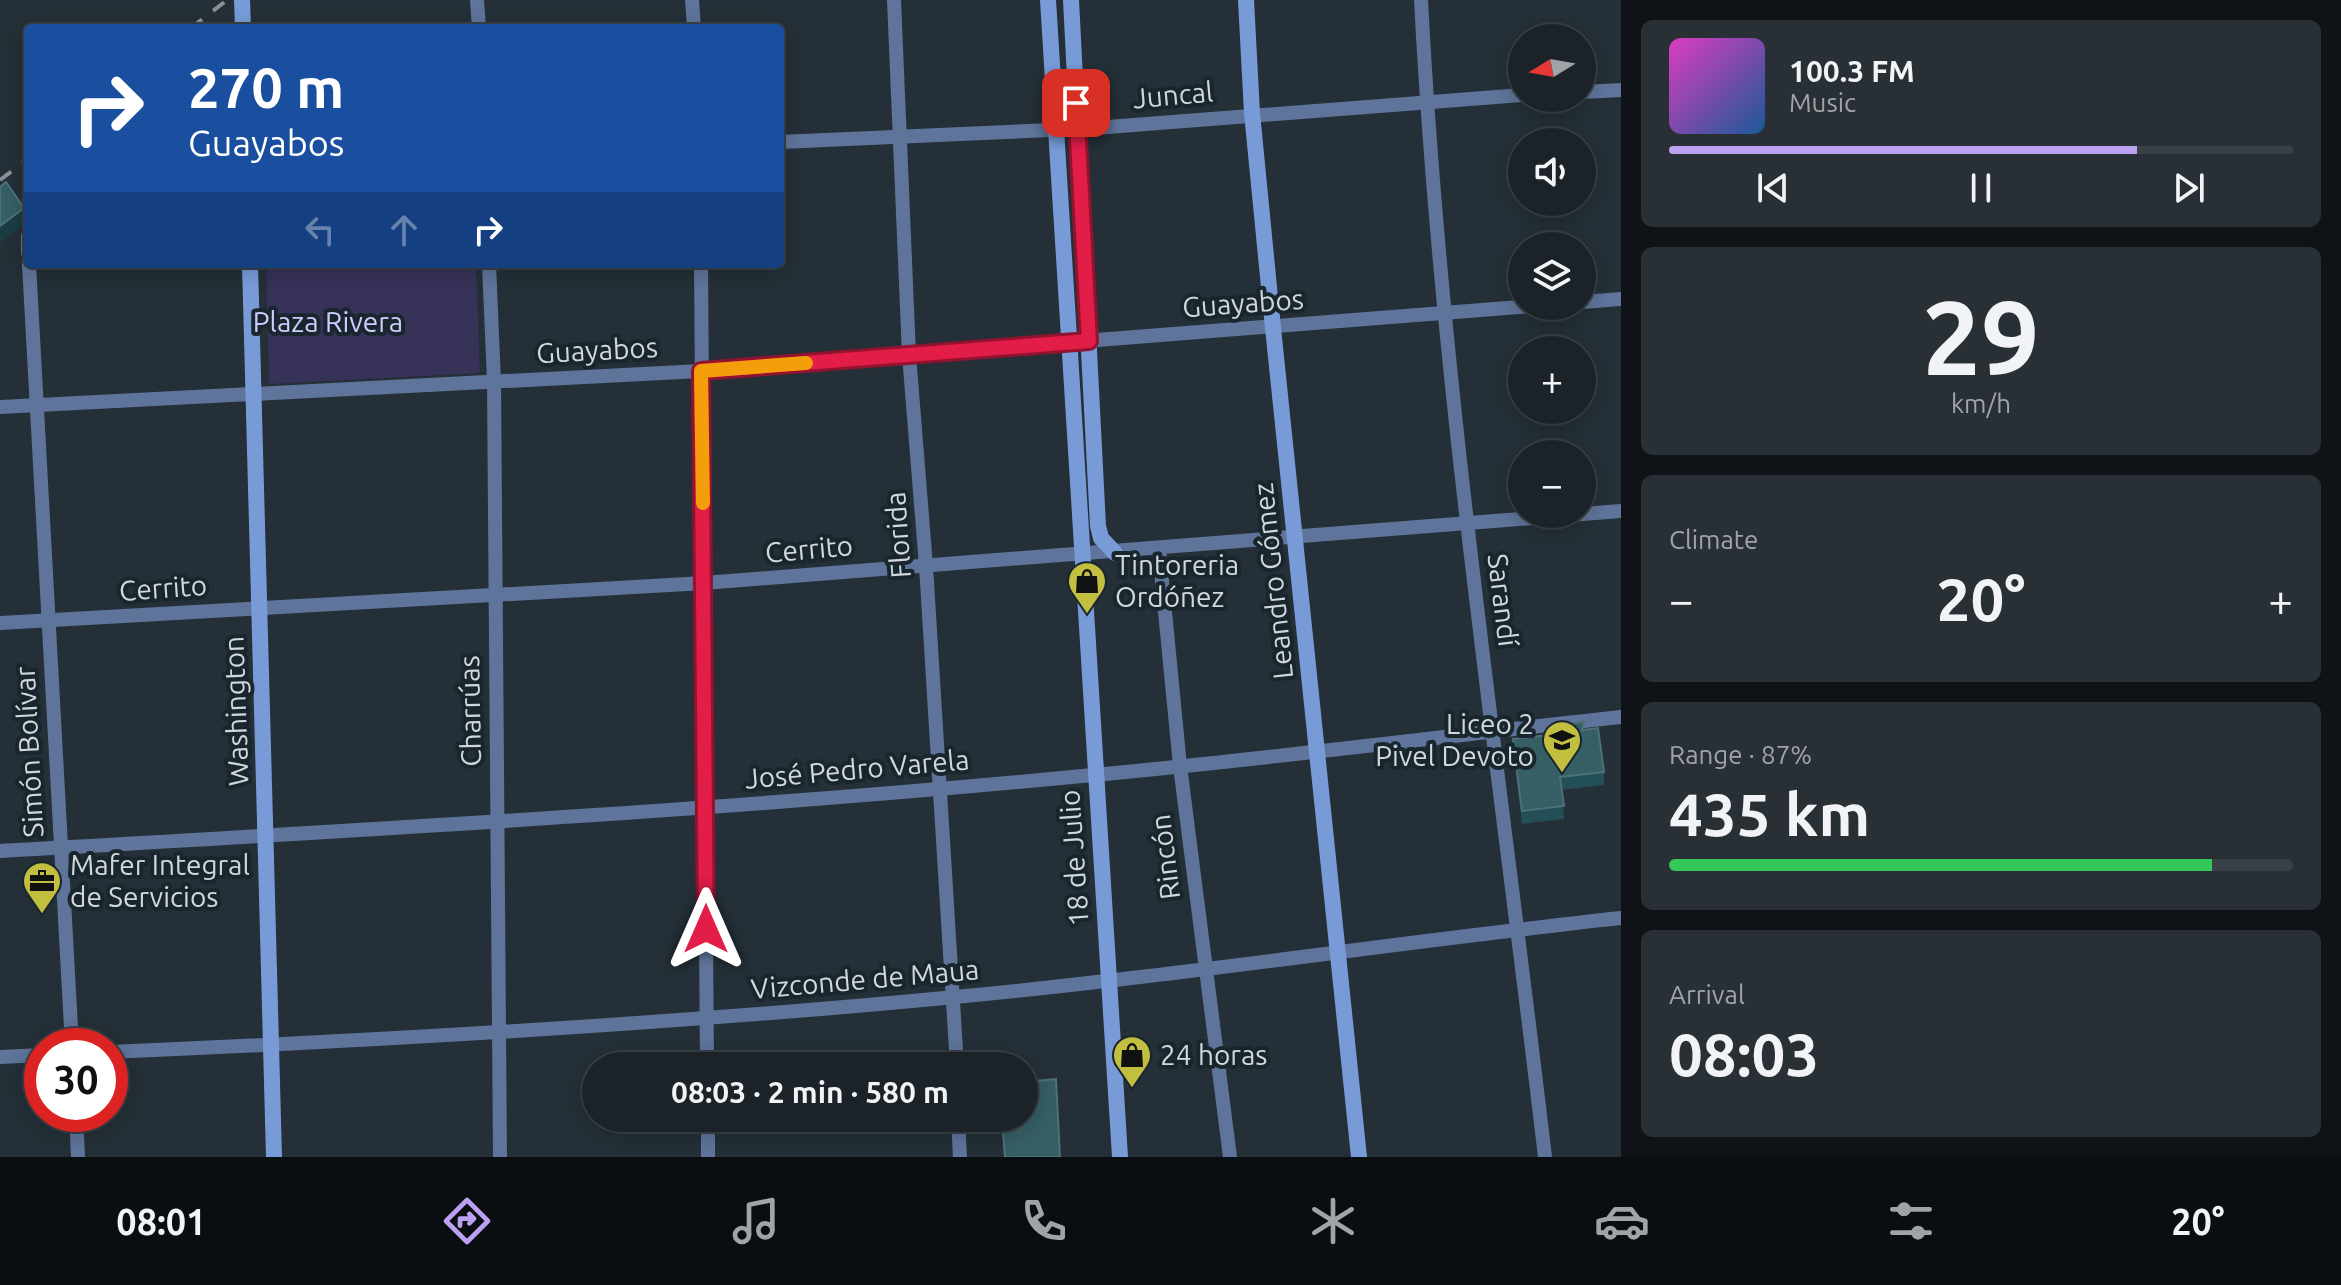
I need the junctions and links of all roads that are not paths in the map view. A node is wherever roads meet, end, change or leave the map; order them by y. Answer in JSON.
{"nodes":[{"id":1,"x":242,"y":0,"type":"edge"},
{"id":2,"x":477,"y":0,"type":"edge"},
{"id":3,"x":692,"y":0,"type":"edge"},
{"id":4,"x":894,"y":0,"type":"edge"},
{"id":5,"x":1048,"y":0,"type":"edge"},
{"id":6,"x":1071,"y":0,"type":"edge"},
{"id":7,"x":1246,"y":0,"type":"edge"},
{"id":8,"x":1421,"y":0,"type":"edge"},
{"id":9,"x":243,"y":24,"type":"edge"},
{"id":10,"x":479,"y":24,"type":"edge"},
{"id":11,"x":694,"y":24,"type":"edge"},
{"id":12,"x":1621,"y":90,"type":"edge"},
{"id":13,"x":1596,"y":91,"type":"edge"},
{"id":14,"x":1508,"y":96,"type":"edge"},
{"id":15,"x":1426,"y":100,"type":"junction"},
{"id":16,"x":1252,"y":113,"type":"junction"},
{"id":17,"x":1056,"y":129,"type":"junction"},
{"id":18,"x":1077,"y":129,"type":"junction"},
{"id":19,"x":900,"y":137,"type":"junction"},
{"id":20,"x":784,"y":142,"type":"edge"},
{"id":21,"x":29,"y":268,"type":"edge"},
{"id":22,"x":250,"y":268,"type":"edge"},
{"id":23,"x":489,"y":268,"type":"edge"},
{"id":24,"x":701,"y":268,"type":"edge"},
{"id":25,"x":1621,"y":299,"type":"edge"},
{"id":26,"x":1596,"y":301,"type":"edge"},
{"id":27,"x":1508,"y":308,"type":"edge"},
{"id":28,"x":1446,"y":313,"type":"junction"},
{"id":29,"x":1273,"y":328,"type":"junction"},
{"id":30,"x":1080,"y":342,"type":"junction"},
{"id":31,"x":909,"y":355,"type":"junction"},
{"id":32,"x":701,"y":371,"type":"junction"},
{"id":33,"x":494,"y":382,"type":"junction"},
{"id":34,"x":253,"y":393,"type":"junction"},
{"id":35,"x":36,"y":405,"type":"junction"},
{"id":36,"x":0,"y":407,"type":"edge"},
{"id":37,"x":1621,"y":511,"type":"edge"},
{"id":38,"x":1467,"y":522,"type":"junction"},
{"id":39,"x":1295,"y":536,"type":"junction"},
{"id":40,"x":1159,"y":550,"type":"junction"},
{"id":41,"x":1115,"y":553,"type":"junction"},
{"id":42,"x":1082,"y":554,"type":"junction"},
{"id":43,"x":926,"y":566,"type":"junction"},
{"id":44,"x":704,"y":583,"type":"junction"},
{"id":45,"x":495,"y":596,"type":"junction"},
{"id":46,"x":259,"y":608,"type":"junction"},
{"id":47,"x":48,"y":621,"type":"junction"},
{"id":48,"x":0,"y":623,"type":"edge"},
{"id":49,"x":1621,"y":717,"type":"edge"},
{"id":50,"x":1493,"y":731,"type":"junction"},
{"id":51,"x":1316,"y":754,"type":"junction"},
{"id":52,"x":1180,"y":766,"type":"junction"},
{"id":53,"x":1094,"y":775,"type":"junction"},
{"id":54,"x":939,"y":788,"type":"junction"},
{"id":55,"x":706,"y":808,"type":"junction"},
{"id":56,"x":498,"y":824,"type":"junction"},
{"id":57,"x":266,"y":837,"type":"junction"},
{"id":58,"x":61,"y":847,"type":"junction"},
{"id":59,"x":0,"y":851,"type":"edge"},
{"id":60,"x":1621,"y":918,"type":"edge"},
{"id":61,"x":1518,"y":929,"type":"junction"},
{"id":62,"x":1339,"y":954,"type":"junction"},
{"id":63,"x":1205,"y":971,"type":"junction"},
{"id":64,"x":1109,"y":982,"type":"junction"},
{"id":65,"x":955,"y":997,"type":"junction"},
{"id":66,"x":707,"y":1019,"type":"junction"},
{"id":67,"x":71,"y":1028,"type":"edge"},
{"id":68,"x":499,"y":1034,"type":"junction"},
{"id":69,"x":272,"y":1045,"type":"junction"},
{"id":70,"x":128,"y":1051,"type":"edge"},
{"id":71,"x":707,"y":1052,"type":"edge"},
{"id":72,"x":957,"y":1052,"type":"edge"},
{"id":73,"x":24,"y":1056,"type":"edge"},
{"id":74,"x":0,"y":1057,"type":"edge"},
{"id":75,"x":77,"y":1132,"type":"edge"},
{"id":76,"x":708,"y":1132,"type":"edge"},
{"id":77,"x":959,"y":1132,"type":"edge"},
{"id":78,"x":78,"y":1157,"type":"edge"},
{"id":79,"x":274,"y":1157,"type":"edge"},
{"id":80,"x":500,"y":1157,"type":"edge"},
{"id":81,"x":708,"y":1157,"type":"edge"},
{"id":82,"x":960,"y":1157,"type":"edge"},
{"id":83,"x":1120,"y":1157,"type":"edge"},
{"id":84,"x":1230,"y":1157,"type":"edge"},
{"id":85,"x":1359,"y":1157,"type":"edge"},
{"id":86,"x":1545,"y":1157,"type":"edge"}],
"edges":[{"from":1,"to":9,"type":"street"},
{"from":2,"to":10,"type":"street"},
{"from":3,"to":11,"type":"street"},
{"from":4,"to":19,"type":"street","name":"Florida"},
{"from":5,"to":17,"type":"street"},
{"from":6,"to":18,"type":"street"},
{"from":7,"to":16,"type":"street","name":"Leandro Gómez"},
{"from":8,"to":15,"type":"street","name":"Sarandí"},
{"from":12,"to":13,"type":"street"},
{"from":14,"to":15,"type":"street","name":"Juncal"},
{"from":15,"to":16,"type":"street","name":"Juncal"},
{"from":15,"to":28,"type":"street","name":"Sarandí"},
{"from":16,"to":18,"type":"street","name":"Juncal"},
{"from":16,"to":29,"type":"street","name":"Leandro Gómez"},
{"from":17,"to":18,"type":"street","name":"Juncal"},
{"from":17,"to":19,"type":"street","name":"Juncal"},
{"from":17,"to":30,"type":"street"},
{"from":18,"to":30,"type":"street"},
{"from":19,"to":20,"type":"street","name":"Juncal"},
{"from":19,"to":31,"type":"street","name":"Florida"},
{"from":21,"to":35,"type":"street","name":"Simón Bolívar"},
{"from":22,"to":34,"type":"street","name":"Washington"},
{"from":23,"to":33,"type":"street","name":"Charrúas"},
{"from":24,"to":32,"type":"street"},
{"from":25,"to":26,"type":"street"},
{"from":27,"to":28,"type":"street","name":"Guayabos"},
{"from":28,"to":29,"type":"street","name":"Guayabos"},
{"from":28,"to":38,"type":"street","name":"Sarandí"},
{"from":29,"to":30,"type":"street","name":"Guayabos"},
{"from":29,"to":39,"type":"street","name":"Leandro Gómez"},
{"from":30,"to":31,"type":"street","name":"Guayabos"},
{"from":30,"to":41,"type":"street"},
{"from":30,"to":42,"type":"street","name":"18 de Julio"},
{"from":31,"to":32,"type":"street","name":"Guayabos"},
{"from":31,"to":43,"type":"street","name":"Florida"},
{"from":32,"to":33,"type":"street","name":"Guayabos"},
{"from":32,"to":44,"type":"street"},
{"from":33,"to":34,"type":"street","name":"Guayabos"},
{"from":33,"to":45,"type":"street","name":"Charrúas"},
{"from":34,"to":35,"type":"street","name":"Guayabos"},
{"from":34,"to":46,"type":"street","name":"Washington"},
{"from":35,"to":36,"type":"street","name":"Guayabos"},
{"from":35,"to":47,"type":"street","name":"Simón Bolívar"},
{"from":37,"to":38,"type":"street","name":"Cerrito"},
{"from":38,"to":39,"type":"street","name":"Cerrito"},
{"from":38,"to":50,"type":"street","name":"Sarandí"},
{"from":39,"to":40,"type":"street","name":"Cerrito"},
{"from":39,"to":51,"type":"street","name":"Leandro Gómez"},
{"from":40,"to":41,"type":"street","name":"Cerrito"},
{"from":40,"to":52,"type":"street","name":"Rincón"},
{"from":41,"to":42,"type":"street","name":"Cerrito"},
{"from":42,"to":43,"type":"street","name":"Cerrito"},
{"from":42,"to":53,"type":"street","name":"18 de Julio"},
{"from":43,"to":44,"type":"street","name":"Cerrito"},
{"from":43,"to":54,"type":"street","name":"Florida"},
{"from":44,"to":45,"type":"street","name":"Cerrito"},
{"from":44,"to":55,"type":"street"},
{"from":45,"to":46,"type":"street","name":"Cerrito"},
{"from":45,"to":56,"type":"street","name":"Charrúas"},
{"from":46,"to":47,"type":"street","name":"Cerrito"},
{"from":46,"to":57,"type":"street","name":"Washington"},
{"from":47,"to":48,"type":"street","name":"Cerrito"},
{"from":47,"to":58,"type":"street","name":"Simón Bolívar"},
{"from":49,"to":50,"type":"street","name":"José Pedro Varela"},
{"from":50,"to":51,"type":"street","name":"José Pedro Varela"},
{"from":50,"to":61,"type":"street","name":"Sarandí"},
{"from":51,"to":52,"type":"street","name":"José Pedro Varela"},
{"from":51,"to":62,"type":"street","name":"Leandro Gómez"},
{"from":52,"to":53,"type":"street","name":"José Pedro Varela"},
{"from":52,"to":63,"type":"street","name":"Rincón"},
{"from":53,"to":54,"type":"street","name":"José Pedro Varela"},
{"from":53,"to":64,"type":"street","name":"18 de Julio"},
{"from":54,"to":55,"type":"street","name":"José Pedro Varela"},
{"from":54,"to":65,"type":"street","name":"Florida"},
{"from":55,"to":56,"type":"street","name":"José Pedro Varela"},
{"from":55,"to":66,"type":"street"},
{"from":56,"to":57,"type":"street","name":"José Pedro Varela"},
{"from":56,"to":68,"type":"street","name":"Charrúas"},
{"from":57,"to":58,"type":"street","name":"José Pedro Varela"},
{"from":57,"to":69,"type":"street","name":"Washington"},
{"from":58,"to":59,"type":"street","name":"José Pedro Varela"},
{"from":58,"to":67,"type":"street","name":"Simón Bolívar"},
{"from":60,"to":61,"type":"street","name":"Vizconde de Maua"},
{"from":61,"to":62,"type":"street","name":"Vizconde de Maua"},
{"from":61,"to":86,"type":"street","name":"Sarandí"},
{"from":62,"to":63,"type":"street","name":"Vizconde de Maua"},
{"from":62,"to":85,"type":"street","name":"Leandro Gómez"},
{"from":63,"to":64,"type":"street","name":"Vizconde de Maua"},
{"from":63,"to":84,"type":"street","name":"Rincón"},
{"from":64,"to":65,"type":"street","name":"Vizconde de Maua"},
{"from":64,"to":83,"type":"street","name":"18 de Julio"},
{"from":65,"to":66,"type":"street","name":"Vizconde de Maua"},
{"from":65,"to":72,"type":"street","name":"Florida"},
{"from":66,"to":68,"type":"street","name":"Vizconde de Maua"},
{"from":66,"to":71,"type":"street"},
{"from":68,"to":69,"type":"street","name":"Vizconde de Maua"},
{"from":68,"to":80,"type":"street","name":"Charrúas"},
{"from":69,"to":70,"type":"street","name":"Vizconde de Maua"},
{"from":69,"to":79,"type":"street","name":"Washington"},
{"from":73,"to":74,"type":"street"},
{"from":75,"to":78,"type":"street"},
{"from":76,"to":81,"type":"street"},
{"from":77,"to":82,"type":"street"}]}
